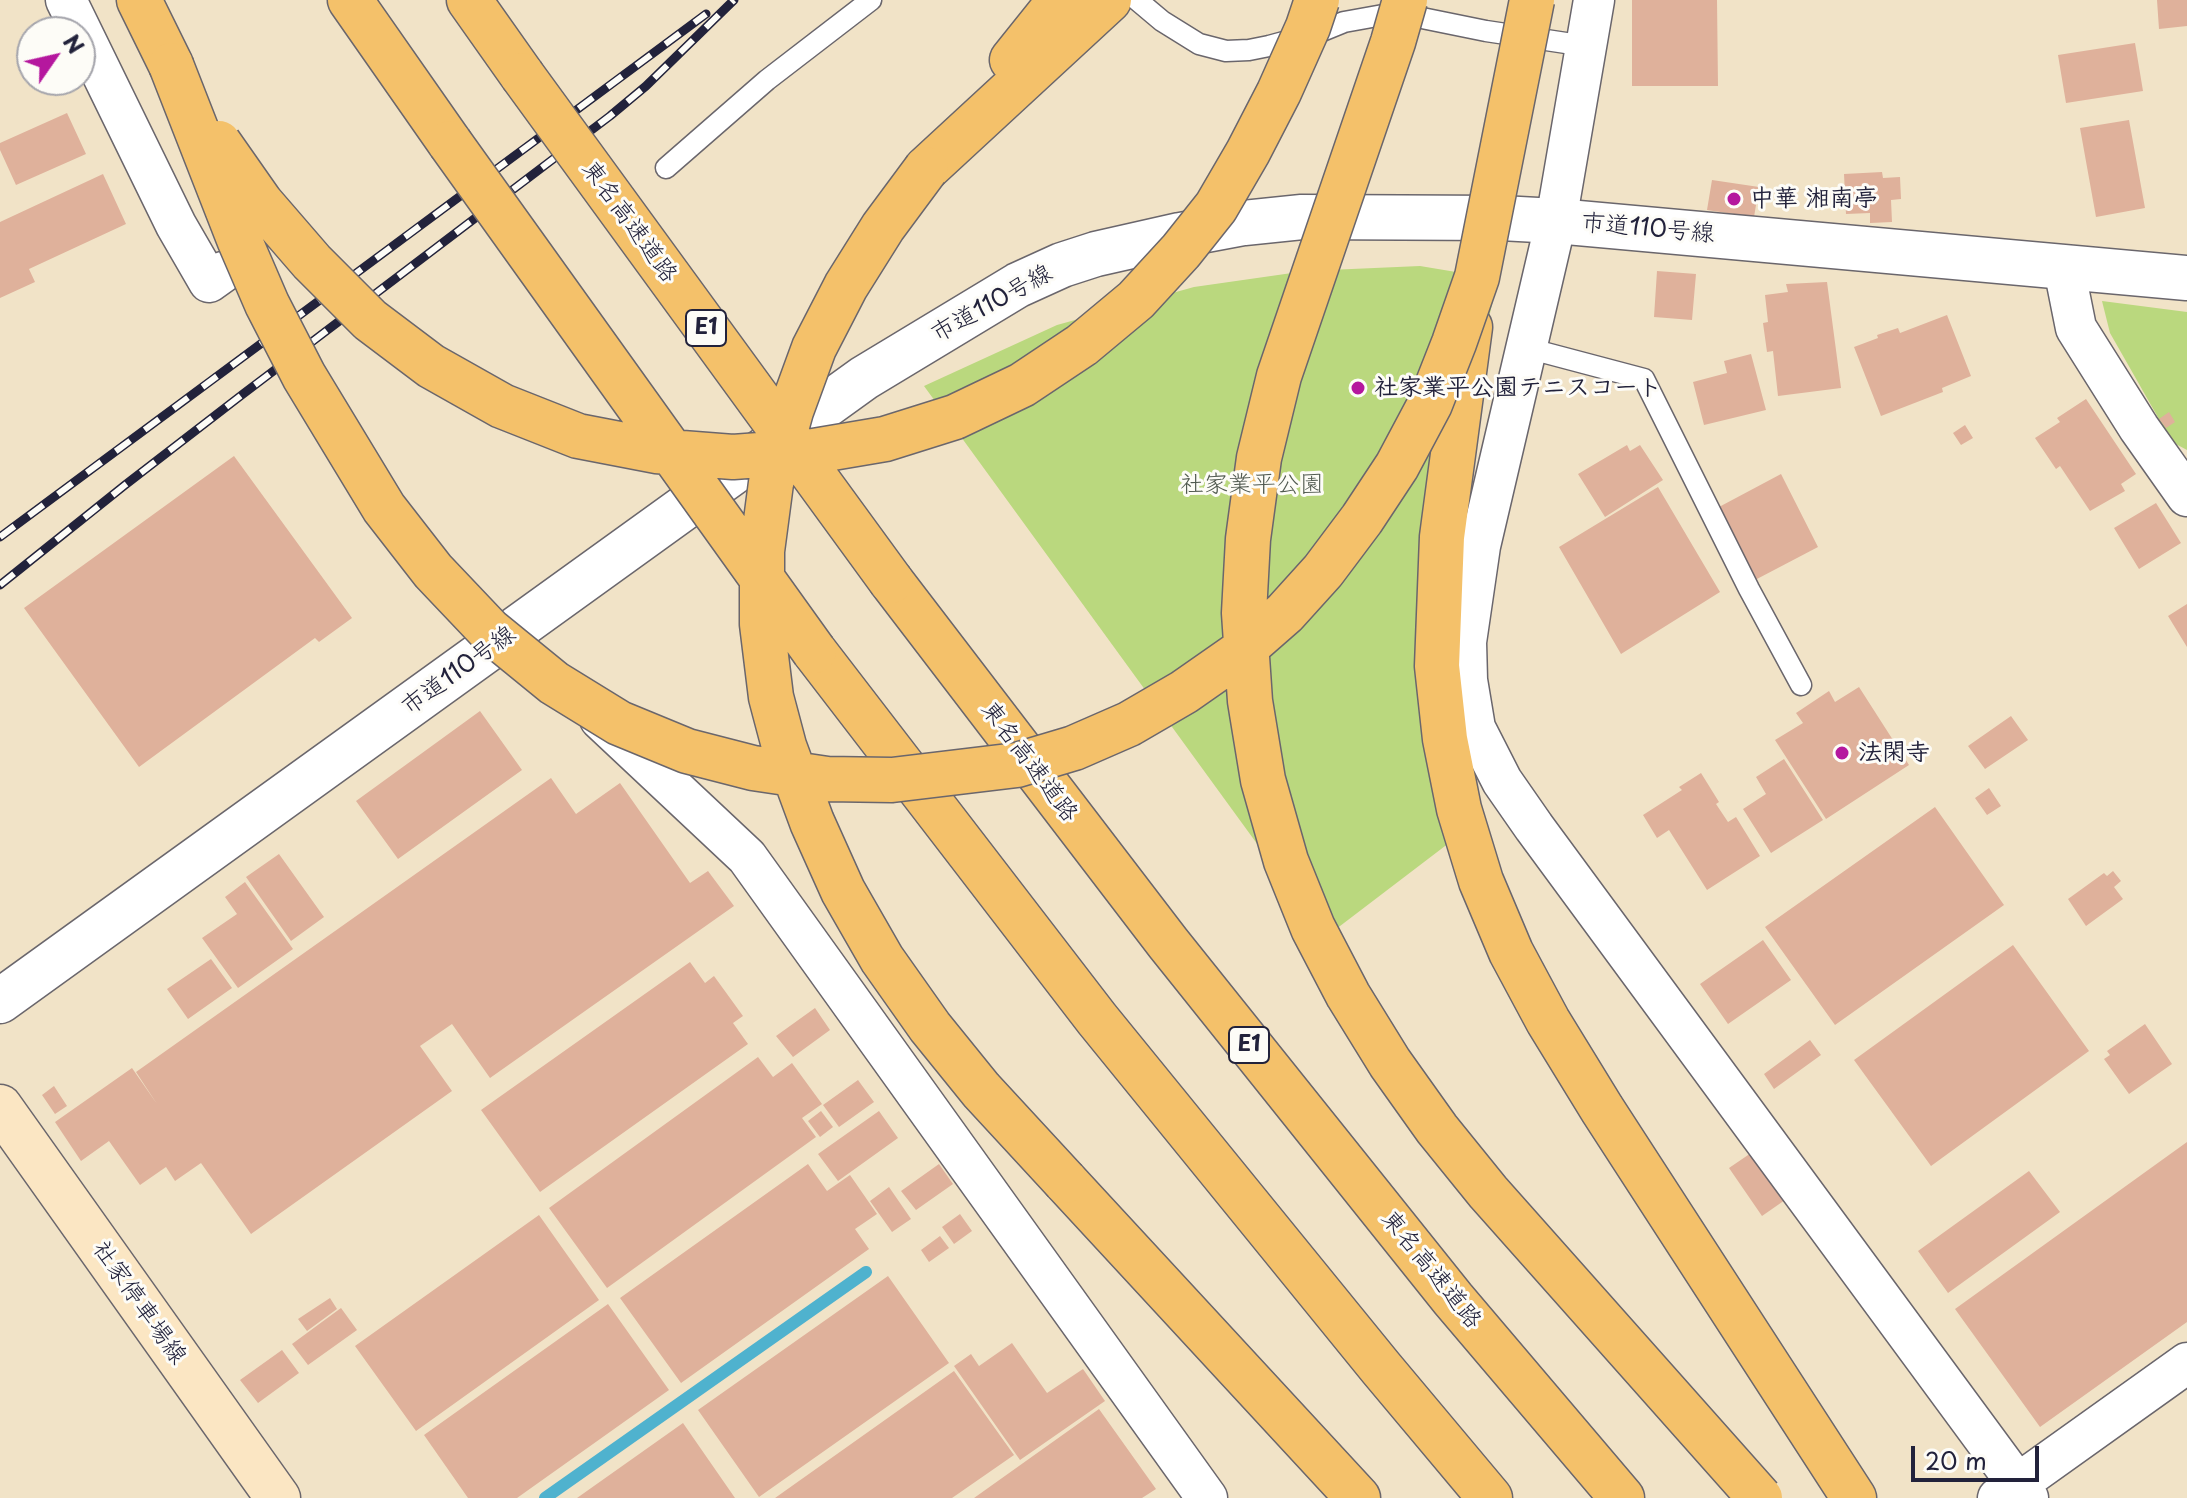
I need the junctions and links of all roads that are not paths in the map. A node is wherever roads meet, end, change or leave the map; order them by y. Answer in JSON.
{"nodes":[{"id":1,"x":66,"y":0,"type":"edge"},
{"id":2,"x":139,"y":0,"type":"edge"},
{"id":3,"x":350,"y":0,"type":"edge"},
{"id":4,"x":469,"y":0,"type":"edge"},
{"id":5,"x":871,"y":0,"type":"edge"},
{"id":6,"x":1060,"y":0,"type":"edge"},
{"id":7,"x":1109,"y":0,"type":"edge"},
{"id":8,"x":1137,"y":0,"type":"edge"},
{"id":9,"x":1317,"y":0,"type":"edge"},
{"id":10,"x":1405,"y":0,"type":"edge"},
{"id":11,"x":1532,"y":0,"type":"edge"},
{"id":12,"x":1594,"y":0,"type":"edge"},
{"id":13,"x":1586,"y":46,"type":"junction"},
{"id":14,"x":171,"y":65,"type":"junction"},
{"id":15,"x":666,"y":168,"type":"dead end"},
{"id":16,"x":926,"y":169,"type":"junction"},
{"id":17,"x":1556,"y":221,"type":"junction"},
{"id":18,"x":2064,"y":268,"type":"junction"},
{"id":19,"x":223,"y":272,"type":"dead end"},
{"id":20,"x":1477,"y":277,"type":"junction"},
{"id":21,"x":2187,"y":278,"type":"edge"},
{"id":22,"x":1527,"y":348,"type":"junction"},
{"id":23,"x":2187,"y":496,"type":"edge"},
{"id":24,"x":510,"y":634,"type":"junction"},
{"id":25,"x":1801,"y":685,"type":"dead end"},
{"id":26,"x":0,"y":1001,"type":"edge"},
{"id":27,"x":0,"y":1107,"type":"edge"},
{"id":28,"x":2187,"y":1363,"type":"edge"},
{"id":29,"x":2015,"y":1493,"type":"edge"},
{"id":30,"x":278,"y":1498,"type":"edge"},
{"id":31,"x":1207,"y":1498,"type":"edge"},
{"id":32,"x":1358,"y":1498,"type":"edge"},
{"id":33,"x":1490,"y":1498,"type":"edge"},
{"id":34,"x":1622,"y":1498,"type":"edge"},
{"id":35,"x":1760,"y":1498,"type":"edge"},
{"id":36,"x":1854,"y":1498,"type":"edge"}],
"edges":[{"from":1,"to":19,"type":"street"},
{"from":2,"to":14,"type":"highway"},
{"from":3,"to":33,"type":"highway","bridge":true},
{"from":4,"to":34,"type":"highway","name":"東名高速道路","number":"E1","bridge":true},
{"from":5,"to":15,"type":"lane"},
{"from":6,"to":16,"type":"highway"},
{"from":7,"to":16,"type":"highway"},
{"from":8,"to":13,"type":"lane"},
{"from":9,"to":14,"type":"highway","bridge":true},
{"from":10,"to":35,"type":"highway","bridge":true},
{"from":11,"to":20,"type":"highway","bridge":true},
{"from":12,"to":13,"type":"street"},
{"from":13,"to":17,"type":"street"},
{"from":14,"to":20,"type":"highway","bridge":true},
{"from":16,"to":32,"type":"highway","bridge":true},
{"from":17,"to":18,"type":"street","name":"市道110号線"},
{"from":17,"to":22,"type":"street"},
{"from":17,"to":24,"type":"street","name":"市道110号線"},
{"from":18,"to":21,"type":"street","name":"市道110号線"},
{"from":18,"to":23,"type":"street"},
{"from":20,"to":36,"type":"highway","bridge":true},
{"from":22,"to":25,"type":"lane"},
{"from":22,"to":29,"type":"street"},
{"from":24,"to":26,"type":"street","name":"市道110号線"},
{"from":24,"to":31,"type":"street"},
{"from":27,"to":30,"type":"main road","name":"社家停車場線"},
{"from":28,"to":29,"type":"street"}]}
